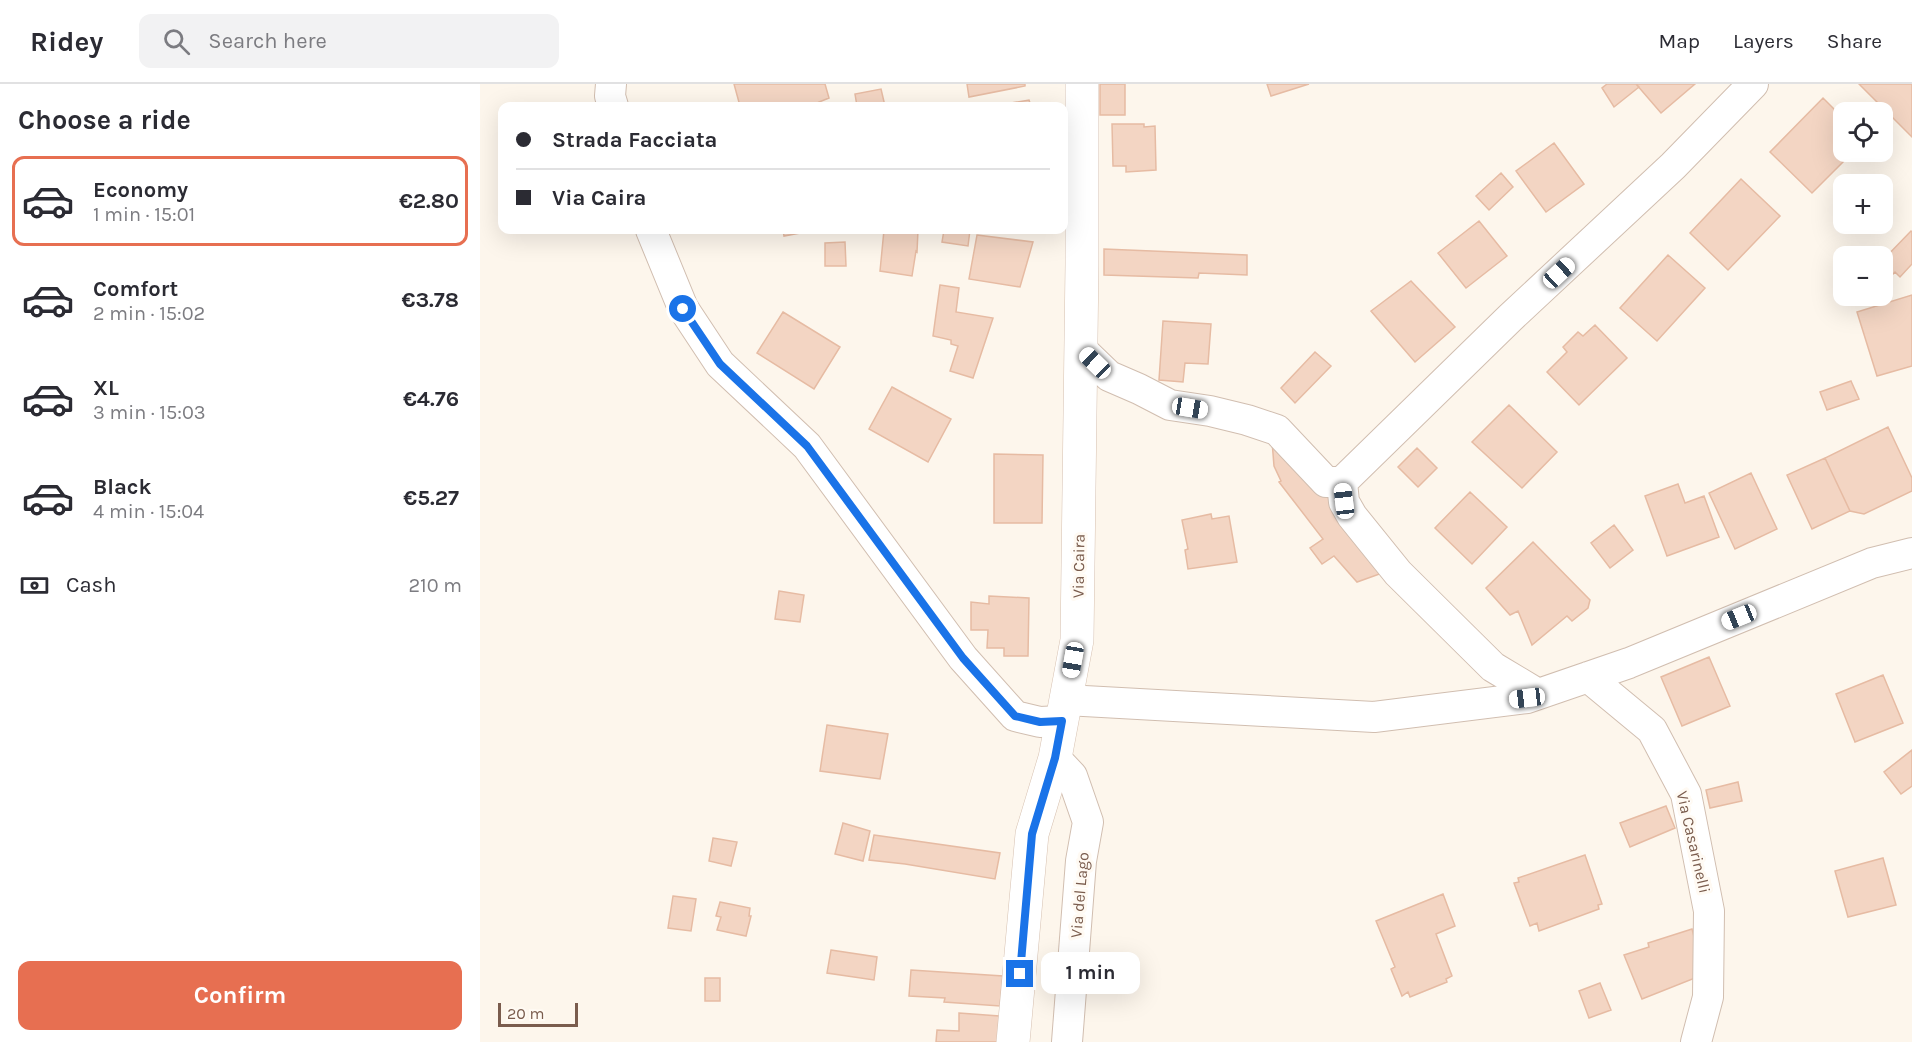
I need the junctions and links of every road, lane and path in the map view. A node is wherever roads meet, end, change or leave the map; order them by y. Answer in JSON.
{"nodes":[{"id":1,"x":611,"y":84,"type":"edge"},
{"id":2,"x":1082,"y":84,"type":"edge"},
{"id":3,"x":1753,"y":84,"type":"edge"},
{"id":4,"x":612,"y":102,"type":"edge"},
{"id":5,"x":653,"y":234,"type":"edge"},
{"id":6,"x":1081,"y":349,"type":"junction"},
{"id":7,"x":1342,"y":482,"type":"junction"},
{"id":8,"x":1912,"y":553,"type":"edge"},
{"id":9,"x":1588,"y":677,"type":"junction"},
{"id":10,"x":1538,"y":694,"type":"junction"},
{"id":11,"x":1064,"y":711,"type":"junction"},
{"id":12,"x":1055,"y":758,"type":"junction"},
{"id":13,"x":1013,"y":1042,"type":"edge"},
{"id":14,"x":1067,"y":1042,"type":"edge"},
{"id":15,"x":1696,"y":1042,"type":"edge"}],
"edges":[{"from":1,"to":4,"type":"street"},
{"from":2,"to":6,"type":"street","name":"Via Caira"},
{"from":3,"to":7,"type":"street"},
{"from":5,"to":11,"type":"street"},
{"from":6,"to":7,"type":"street"},
{"from":6,"to":11,"type":"street","name":"Via Caira"},
{"from":7,"to":10,"type":"street"},
{"from":8,"to":9,"type":"street"},
{"from":9,"to":10,"type":"street"},
{"from":9,"to":15,"type":"street","name":"Via Casarinelli"},
{"from":10,"to":11,"type":"street"},
{"from":11,"to":12,"type":"street","name":"Via Caira"},
{"from":12,"to":13,"type":"street","name":"Via Caira"},
{"from":12,"to":14,"type":"street","name":"Via del Lago"}]}
